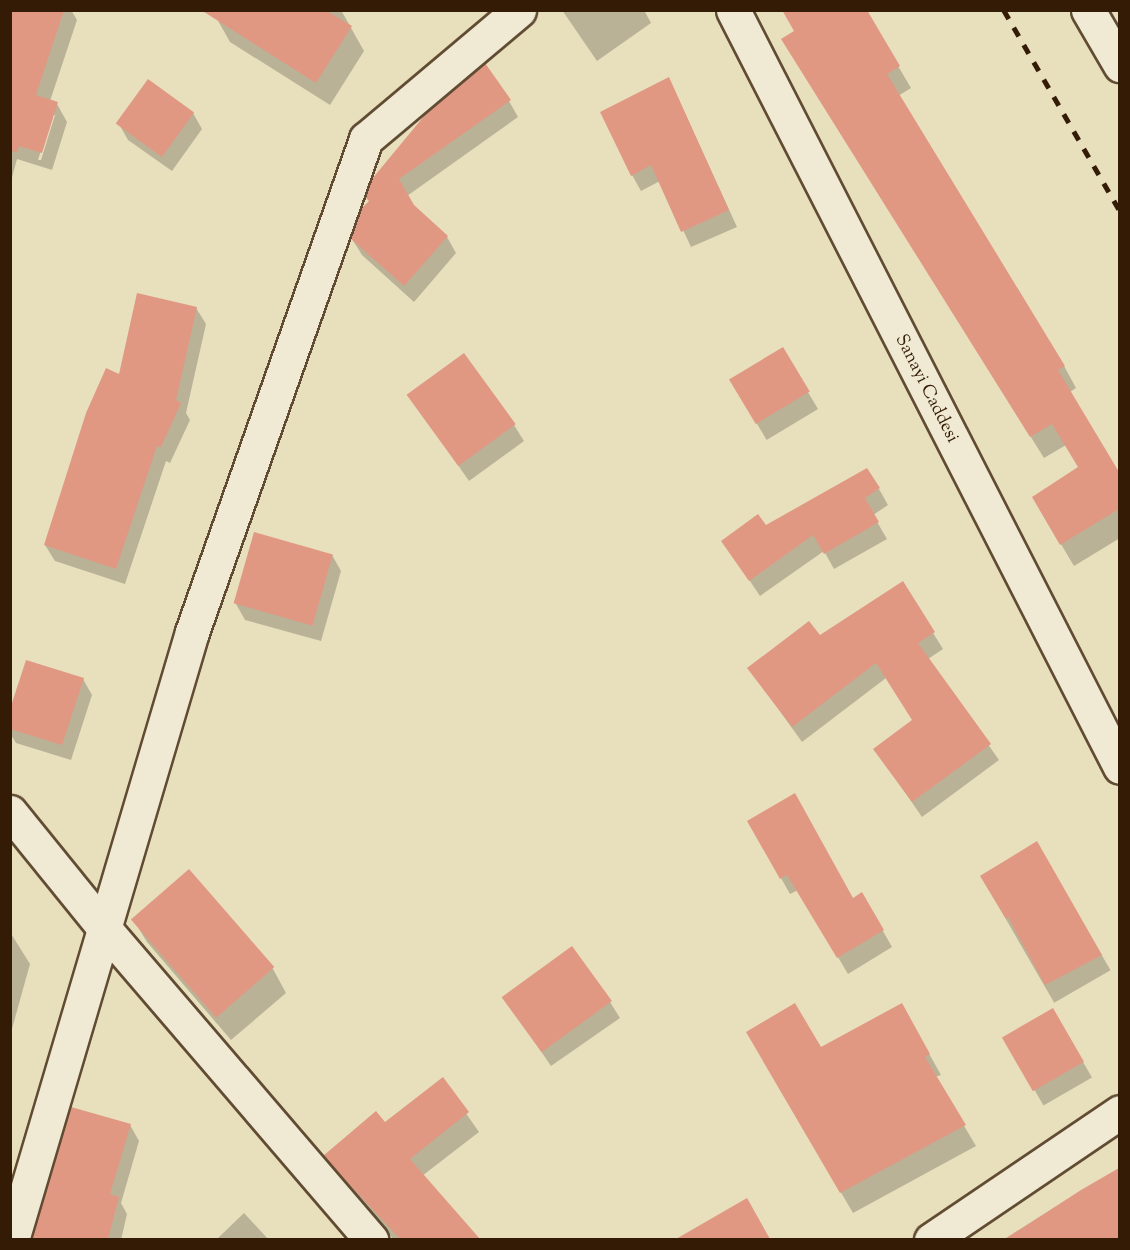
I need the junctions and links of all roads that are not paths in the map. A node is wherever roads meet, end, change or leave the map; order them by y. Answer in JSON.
{"nodes":[{"id":1,"x":519,"y":10,"type":"edge"},
{"id":2,"x":733,"y":10,"type":"edge"},
{"id":3,"x":1088,"y":10,"type":"edge"},
{"id":4,"x":1119,"y":65,"type":"edge"},
{"id":5,"x":1119,"y":767,"type":"edge"},
{"id":6,"x":10,"y":812,"type":"edge"},
{"id":7,"x":104,"y":928,"type":"junction"},
{"id":8,"x":1119,"y":1112,"type":"edge"},
{"id":9,"x":12,"y":1239,"type":"edge"},
{"id":10,"x":371,"y":1239,"type":"edge"},
{"id":11,"x":930,"y":1239,"type":"edge"}],
"edges":[{"from":1,"to":7,"type":"street"},
{"from":2,"to":5,"type":"street","name":"Sanayi Caddesi"},
{"from":3,"to":4,"type":"street"},
{"from":6,"to":7,"type":"street"},
{"from":7,"to":9,"type":"street"},
{"from":7,"to":10,"type":"street"},
{"from":8,"to":11,"type":"street"}]}
